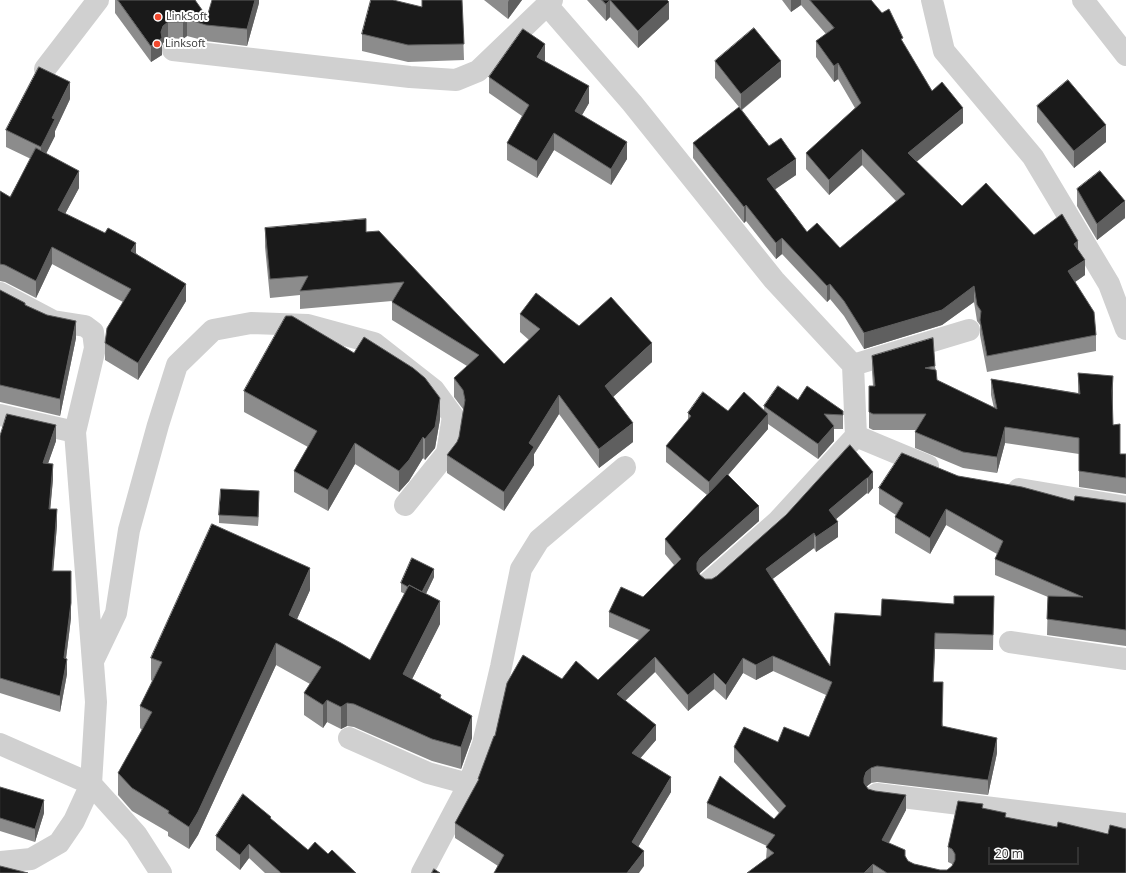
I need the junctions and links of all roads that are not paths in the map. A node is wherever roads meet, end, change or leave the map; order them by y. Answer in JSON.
{"nodes":[{"id":1,"x":98,"y":0,"type":"edge"},
{"id":2,"x":932,"y":0,"type":"edge"},
{"id":3,"x":1083,"y":0,"type":"edge"},
{"id":4,"x":549,"y":2,"type":"edge"},
{"id":5,"x":173,"y":50,"type":"dead end"},
{"id":6,"x":1126,"y":55,"type":"edge"},
{"id":7,"x":45,"y":69,"type":"edge"},
{"id":8,"x":0,"y":293,"type":"edge"},
{"id":9,"x":1126,"y":329,"type":"edge"},
{"id":10,"x":969,"y":330,"type":"dead end"},
{"id":11,"x":853,"y":365,"type":"junction"},
{"id":12,"x":0,"y":415,"type":"edge"},
{"id":13,"x":75,"y":432,"type":"junction"},
{"id":14,"x":856,"y":436,"type":"junction"},
{"id":15,"x":625,"y":467,"type":"dead end"},
{"id":16,"x":946,"y":474,"type":"edge"},
{"id":17,"x":998,"y":486,"type":"edge"},
{"id":18,"x":405,"y":505,"type":"dead end"},
{"id":19,"x":1126,"y":507,"type":"edge"},
{"id":20,"x":709,"y":582,"type":"edge"},
{"id":21,"x":1010,"y":642,"type":"dead end"},
{"id":22,"x":1126,"y":658,"type":"edge"},
{"id":23,"x":93,"y":661,"type":"junction"},
{"id":24,"x":349,"y":738,"type":"dead end"},
{"id":25,"x":0,"y":744,"type":"edge"},
{"id":26,"x":91,"y":784,"type":"junction"},
{"id":27,"x":469,"y":784,"type":"junction"},
{"id":28,"x":876,"y":794,"type":"edge"},
{"id":29,"x":1126,"y":824,"type":"edge"},
{"id":30,"x":0,"y":862,"type":"edge"},
{"id":31,"x":161,"y":873,"type":"edge"},
{"id":32,"x":422,"y":873,"type":"edge"}],
"edges":[{"from":1,"to":7,"type":"street"},
{"from":2,"to":9,"type":"street"},
{"from":3,"to":6,"type":"street"},
{"from":4,"to":5,"type":"street"},
{"from":4,"to":11,"type":"street"},
{"from":8,"to":13,"type":"street"},
{"from":10,"to":11,"type":"street"},
{"from":11,"to":14,"type":"street"},
{"from":12,"to":13,"type":"street"},
{"from":13,"to":23,"type":"street"},
{"from":14,"to":16,"type":"street"},
{"from":14,"to":20,"type":"street"},
{"from":15,"to":27,"type":"street"},
{"from":17,"to":19,"type":"street"},
{"from":18,"to":23,"type":"street"},
{"from":21,"to":22,"type":"street"},
{"from":23,"to":26,"type":"street"},
{"from":24,"to":27,"type":"street"},
{"from":25,"to":26,"type":"street"},
{"from":26,"to":30,"type":"street"},
{"from":26,"to":31,"type":"street"},
{"from":27,"to":32,"type":"street"},
{"from":28,"to":29,"type":"street"}]}
